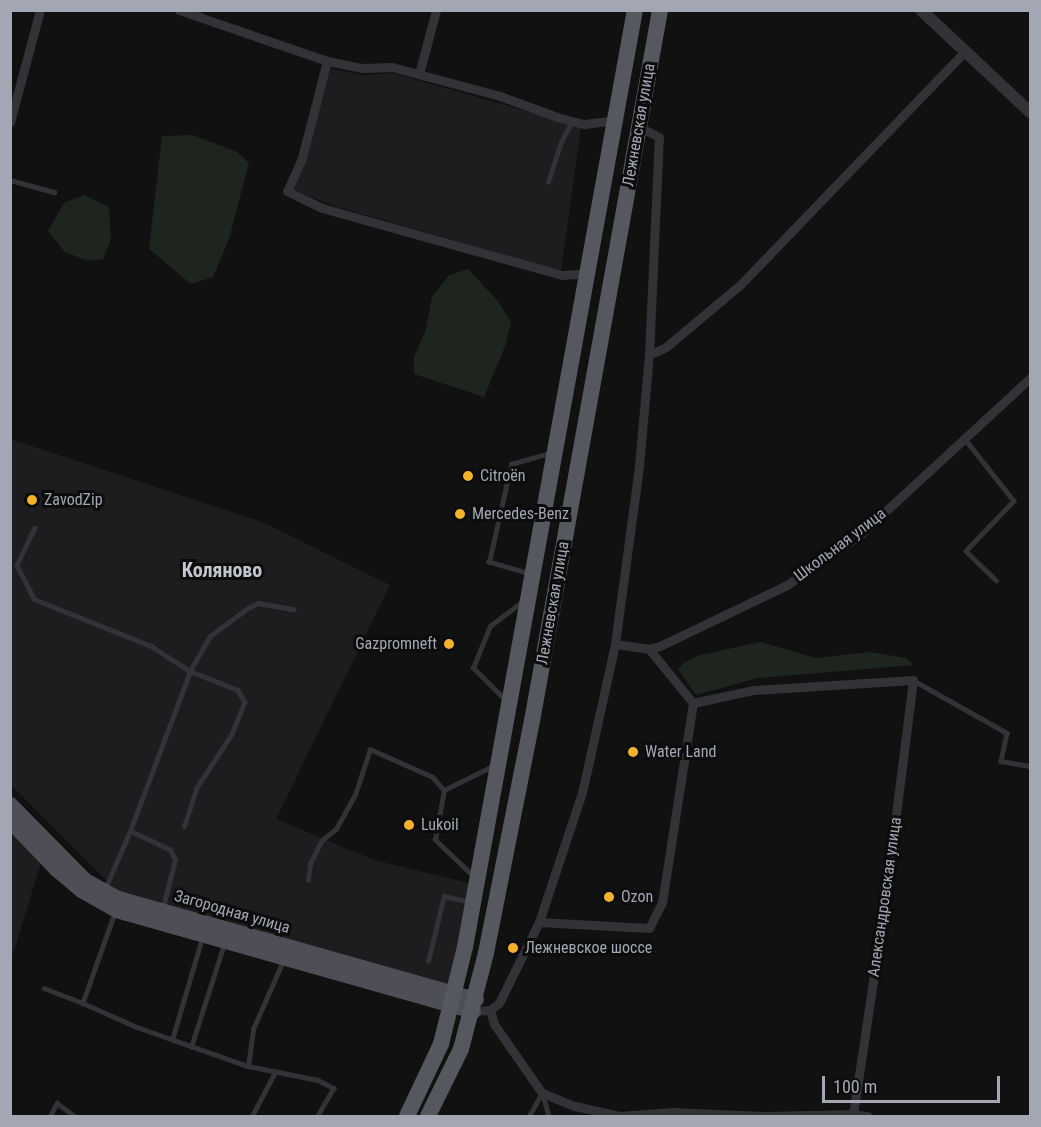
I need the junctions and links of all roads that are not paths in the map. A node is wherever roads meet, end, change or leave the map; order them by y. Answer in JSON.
{"nodes":[{"id":1,"x":40,"y":10,"type":"edge"},
{"id":2,"x":178,"y":10,"type":"edge"},
{"id":3,"x":436,"y":10,"type":"edge"},
{"id":4,"x":635,"y":10,"type":"edge"},
{"id":5,"x":660,"y":10,"type":"edge"},
{"id":6,"x":921,"y":10,"type":"edge"},
{"id":7,"x":965,"y":51,"type":"junction"},
{"id":8,"x":327,"y":61,"type":"junction"},
{"id":9,"x":419,"y":74,"type":"junction"},
{"id":10,"x":1030,"y":112,"type":"edge"},
{"id":11,"x":615,"y":120,"type":"junction"},
{"id":12,"x":573,"y":121,"type":"junction"},
{"id":13,"x":10,"y":122,"type":"edge"},
{"id":14,"x":639,"y":127,"type":"junction"},
{"id":15,"x":10,"y":180,"type":"edge"},
{"id":16,"x":548,"y":182,"type":"dead end"},
{"id":17,"x":54,"y":192,"type":"dead end"},
{"id":18,"x":588,"y":273,"type":"junction"},
{"id":19,"x":649,"y":355,"type":"junction"},
{"id":20,"x":1030,"y":378,"type":"edge"},
{"id":21,"x":965,"y":439,"type":"junction"},
{"id":22,"x":556,"y":451,"type":"junction"},
{"id":23,"x":35,"y":528,"type":"dead end"},
{"id":24,"x":533,"y":574,"type":"junction"},
{"id":25,"x":996,"y":580,"type":"dead end"},
{"id":26,"x":530,"y":596,"type":"junction"},
{"id":27,"x":293,"y":609,"type":"dead end"},
{"id":28,"x":615,"y":644,"type":"junction"},
{"id":29,"x":649,"y":649,"type":"junction"},
{"id":30,"x":190,"y":671,"type":"junction"},
{"id":31,"x":913,"y":680,"type":"junction"},
{"id":32,"x":693,"y":703,"type":"junction"},
{"id":33,"x":509,"y":704,"type":"junction"},
{"id":34,"x":498,"y":764,"type":"junction"},
{"id":35,"x":1030,"y":766,"type":"edge"},
{"id":36,"x":444,"y":790,"type":"junction"},
{"id":37,"x":10,"y":804,"type":"edge"},
{"id":38,"x":10,"y":821,"type":"edge"},
{"id":39,"x":186,"y":826,"type":"dead end"},
{"id":40,"x":130,"y":831,"type":"junction"},
{"id":41,"x":308,"y":880,"type":"dead end"},
{"id":42,"x":477,"y":880,"type":"junction"},
{"id":43,"x":104,"y":892,"type":"junction"},
{"id":44,"x":473,"y":902,"type":"junction"},
{"id":45,"x":116,"y":910,"type":"junction"},
{"id":46,"x":162,"y":911,"type":"junction"},
{"id":47,"x":538,"y":922,"type":"junction"},
{"id":48,"x":203,"y":935,"type":"junction"},
{"id":49,"x":225,"y":941,"type":"junction"},
{"id":50,"x":284,"y":958,"type":"junction"},
{"id":51,"x":428,"y":961,"type":"dead end"},
{"id":52,"x":44,"y":988,"type":"dead end"},
{"id":53,"x":453,"y":999,"type":"junction"},
{"id":54,"x":83,"y":1003,"type":"junction"},
{"id":55,"x":480,"y":1006,"type":"junction"},
{"id":56,"x":172,"y":1040,"type":"junction"},
{"id":57,"x":191,"y":1047,"type":"junction"},
{"id":58,"x":248,"y":1066,"type":"junction"},
{"id":59,"x":275,"y":1072,"type":"junction"},
{"id":60,"x":542,"y":1093,"type":"junction"},
{"id":61,"x":853,"y":1114,"type":"junction"},
{"id":62,"x":50,"y":1116,"type":"edge"},
{"id":63,"x":75,"y":1116,"type":"edge"},
{"id":64,"x":252,"y":1116,"type":"edge"},
{"id":65,"x":318,"y":1116,"type":"edge"},
{"id":66,"x":407,"y":1116,"type":"edge"},
{"id":67,"x":428,"y":1116,"type":"edge"},
{"id":68,"x":529,"y":1116,"type":"edge"},
{"id":69,"x":549,"y":1116,"type":"edge"},
{"id":70,"x":868,"y":1116,"type":"edge"}],
"edges":[{"from":1,"to":13,"type":"street"},
{"from":2,"to":8,"type":"street"},
{"from":3,"to":9,"type":"street"},
{"from":4,"to":11,"type":"highway","name":"Лежневская улица"},
{"from":5,"to":14,"type":"highway","name":"Лежневская улица"},
{"from":6,"to":7,"type":"street"},
{"from":7,"to":10,"type":"street"},
{"from":7,"to":19,"type":"street"},
{"from":8,"to":9,"type":"street"},
{"from":8,"to":18,"type":"street"},
{"from":9,"to":12,"type":"street"},
{"from":11,"to":12,"type":"street"},
{"from":11,"to":18,"type":"highway","name":"Лежневская улица"},
{"from":12,"to":16,"type":"lane"},
{"from":14,"to":19,"type":"street"},
{"from":14,"to":55,"type":"highway","name":"Лежневская улица"},
{"from":15,"to":17,"type":"lane"},
{"from":18,"to":22,"type":"highway","name":"Лежневская улица"},
{"from":19,"to":28,"type":"street"},
{"from":20,"to":21,"type":"street","name":"Школьная улица"},
{"from":21,"to":25,"type":"lane"},
{"from":21,"to":29,"type":"street","name":"Школьная улица"},
{"from":22,"to":24,"type":"highway","name":"Лежневская улица"},
{"from":22,"to":24,"type":"lane"},
{"from":23,"to":30,"type":"lane"},
{"from":24,"to":26,"type":"highway","name":"Лежневская улица"},
{"from":26,"to":33,"type":"highway","name":"Лежневская улица"},
{"from":26,"to":33,"type":"lane"},
{"from":27,"to":30,"type":"lane"},
{"from":28,"to":29,"type":"street"},
{"from":28,"to":47,"type":"street"},
{"from":29,"to":32,"type":"street"},
{"from":30,"to":39,"type":"lane"},
{"from":30,"to":40,"type":"lane"},
{"from":31,"to":32,"type":"street"},
{"from":31,"to":35,"type":"lane"},
{"from":31,"to":61,"type":"street","name":"Александровская улица"},
{"from":32,"to":47,"type":"street"},
{"from":33,"to":34,"type":"highway","name":"Лежневская улица"},
{"from":34,"to":36,"type":"lane"},
{"from":34,"to":42,"type":"highway","name":"Лежневская улица"},
{"from":36,"to":41,"type":"lane"},
{"from":36,"to":42,"type":"lane"},
{"from":37,"to":43,"type":"main road","name":"Загородная улица"},
{"from":38,"to":45,"type":"main road","name":"Загородная улица"},
{"from":40,"to":43,"type":"lane"},
{"from":40,"to":46,"type":"lane"},
{"from":42,"to":44,"type":"highway","name":"Лежневская улица"},
{"from":43,"to":46,"type":"main road","name":"Загородная улица"},
{"from":44,"to":51,"type":"lane"},
{"from":44,"to":53,"type":"highway","name":"Лежневская улица"},
{"from":45,"to":48,"type":"main road","name":"Загородная улица"},
{"from":45,"to":54,"type":"lane"},
{"from":46,"to":53,"type":"main road","name":"Загородная улица"},
{"from":47,"to":55,"type":"street"},
{"from":48,"to":49,"type":"main road","name":"Загородная улица"},
{"from":48,"to":56,"type":"lane"},
{"from":49,"to":50,"type":"main road","name":"Загородная улица"},
{"from":49,"to":57,"type":"lane"},
{"from":50,"to":53,"type":"main road","name":"Загородная улица"},
{"from":50,"to":58,"type":"lane"},
{"from":52,"to":54,"type":"lane"},
{"from":53,"to":55,"type":"main road","name":"Загородная улица"},
{"from":53,"to":66,"type":"highway","name":"Лежневская улица"},
{"from":54,"to":56,"type":"lane"},
{"from":55,"to":60,"type":"street"},
{"from":55,"to":67,"type":"highway","name":"Лежневская улица"},
{"from":56,"to":57,"type":"lane"},
{"from":57,"to":58,"type":"lane"},
{"from":58,"to":59,"type":"lane"},
{"from":59,"to":64,"type":"lane"},
{"from":59,"to":65,"type":"lane"},
{"from":60,"to":61,"type":"street"},
{"from":60,"to":68,"type":"lane"},
{"from":60,"to":69,"type":"lane"},
{"from":61,"to":70,"type":"street"},
{"from":62,"to":63,"type":"lane"}]}
